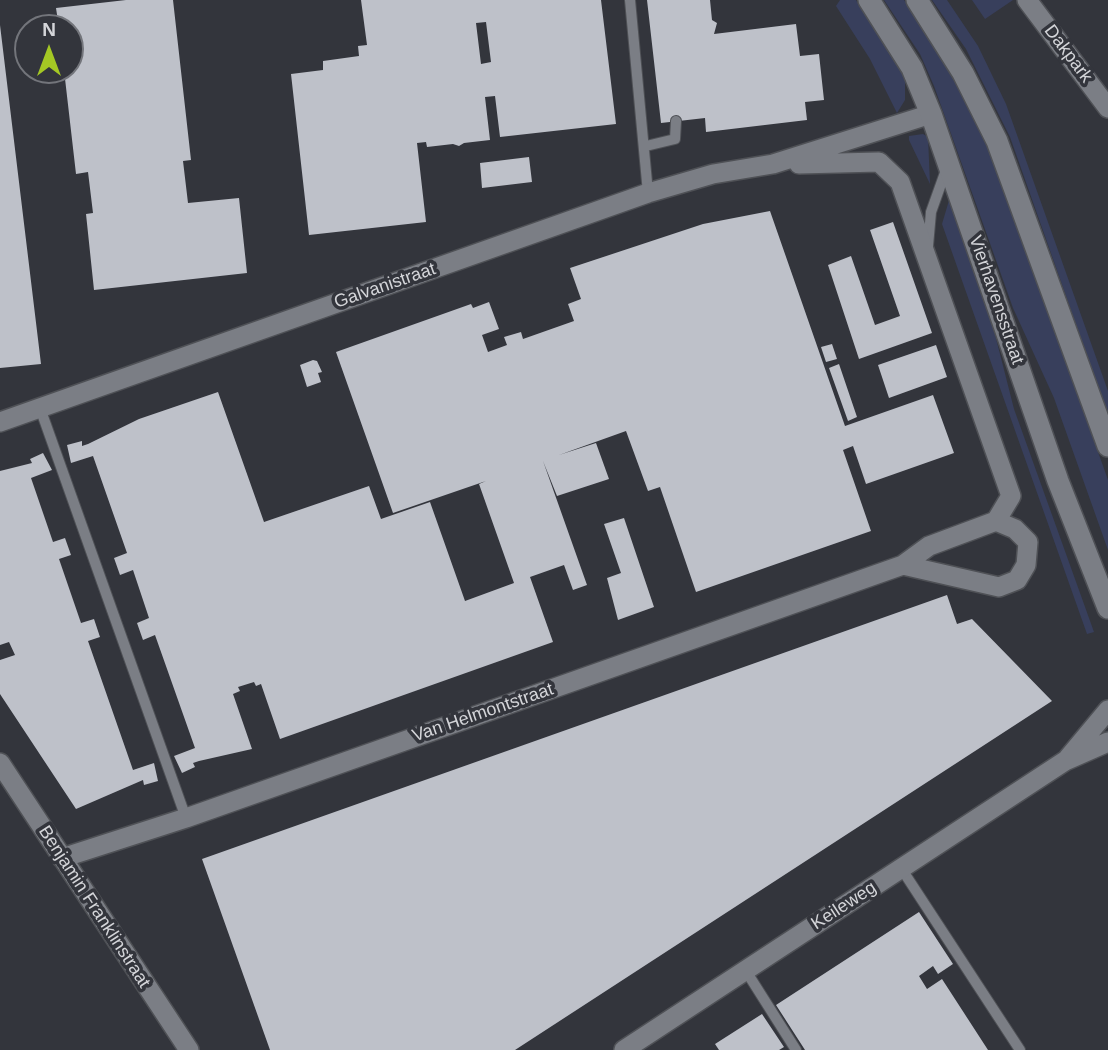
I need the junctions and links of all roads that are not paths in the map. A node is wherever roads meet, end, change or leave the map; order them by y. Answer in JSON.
{"nodes":[{"id":1,"x":630,"y":0,"type":"edge"},
{"id":2,"x":869,"y":0,"type":"edge"},
{"id":3,"x":917,"y":0,"type":"edge"},
{"id":4,"x":1028,"y":0,"type":"edge"},
{"id":5,"x":1108,"y":108,"type":"edge"},
{"id":6,"x":931,"y":114,"type":"junction"},
{"id":7,"x":676,"y":121,"type":"dead end"},
{"id":8,"x":646,"y":146,"type":"junction"},
{"id":9,"x":948,"y":162,"type":"junction"},
{"id":10,"x":773,"y":164,"type":"junction"},
{"id":11,"x":648,"y":193,"type":"junction"},
{"id":12,"x":926,"y":258,"type":"junction"},
{"id":13,"x":40,"y":408,"type":"junction"},
{"id":14,"x":0,"y":422,"type":"edge"},
{"id":15,"x":1108,"y":446,"type":"edge"},
{"id":16,"x":996,"y":521,"type":"junction"},
{"id":17,"x":903,"y":565,"type":"junction"},
{"id":18,"x":1108,"y":608,"type":"edge"},
{"id":19,"x":1108,"y":709,"type":"edge"},
{"id":20,"x":1108,"y":742,"type":"edge"},
{"id":21,"x":1065,"y":761,"type":"junction"},
{"id":22,"x":0,"y":763,"type":"edge"},
{"id":23,"x":186,"y":818,"type":"junction"},
{"id":24,"x":62,"y":858,"type":"junction"},
{"id":25,"x":901,"y":868,"type":"junction"},
{"id":26,"x":746,"y":971,"type":"junction"},
{"id":27,"x":189,"y":1050,"type":"edge"},
{"id":28,"x":624,"y":1050,"type":"edge"},
{"id":29,"x":796,"y":1050,"type":"edge"},
{"id":30,"x":1020,"y":1050,"type":"edge"}],
"edges":[{"from":1,"to":8,"type":"lane"},
{"from":2,"to":6,"type":"main road","name":"Vierhavensstraat"},
{"from":3,"to":15,"type":"main road"},
{"from":4,"to":5,"type":"street","name":"Dakpark"},
{"from":6,"to":9,"type":"main road","name":"Vierhavensstraat"},
{"from":6,"to":10,"type":"street","name":"Galvanistraat"},
{"from":7,"to":8,"type":"lane"},
{"from":8,"to":11,"type":"lane"},
{"from":9,"to":12,"type":"lane"},
{"from":9,"to":18,"type":"main road","name":"Vierhavensstraat"},
{"from":10,"to":11,"type":"street","name":"Galvanistraat"},
{"from":10,"to":12,"type":"street","name":"Galvanistraat"},
{"from":11,"to":13,"type":"street","name":"Galvanistraat"},
{"from":12,"to":16,"type":"street"},
{"from":13,"to":14,"type":"street","name":"Galvanistraat"},
{"from":13,"to":23,"type":"lane"},
{"from":16,"to":17,"type":"street","name":"Van Helmontstraat"},
{"from":16,"to":17,"type":"street"},
{"from":17,"to":23,"type":"street","name":"Van Helmontstraat"},
{"from":19,"to":21,"type":"street","name":"Keileweg"},
{"from":20,"to":21,"type":"street","name":"Keileweg"},
{"from":21,"to":25,"type":"street","name":"Keileweg"},
{"from":22,"to":24,"type":"street","name":"Benjamin Franklinstraat"},
{"from":23,"to":24,"type":"street","name":"Van Helmontstraat"},
{"from":24,"to":27,"type":"street","name":"Benjamin Franklinstraat"},
{"from":25,"to":26,"type":"street","name":"Keileweg"},
{"from":25,"to":30,"type":"lane"},
{"from":26,"to":28,"type":"street","name":"Keileweg"},
{"from":26,"to":29,"type":"lane"}]}
